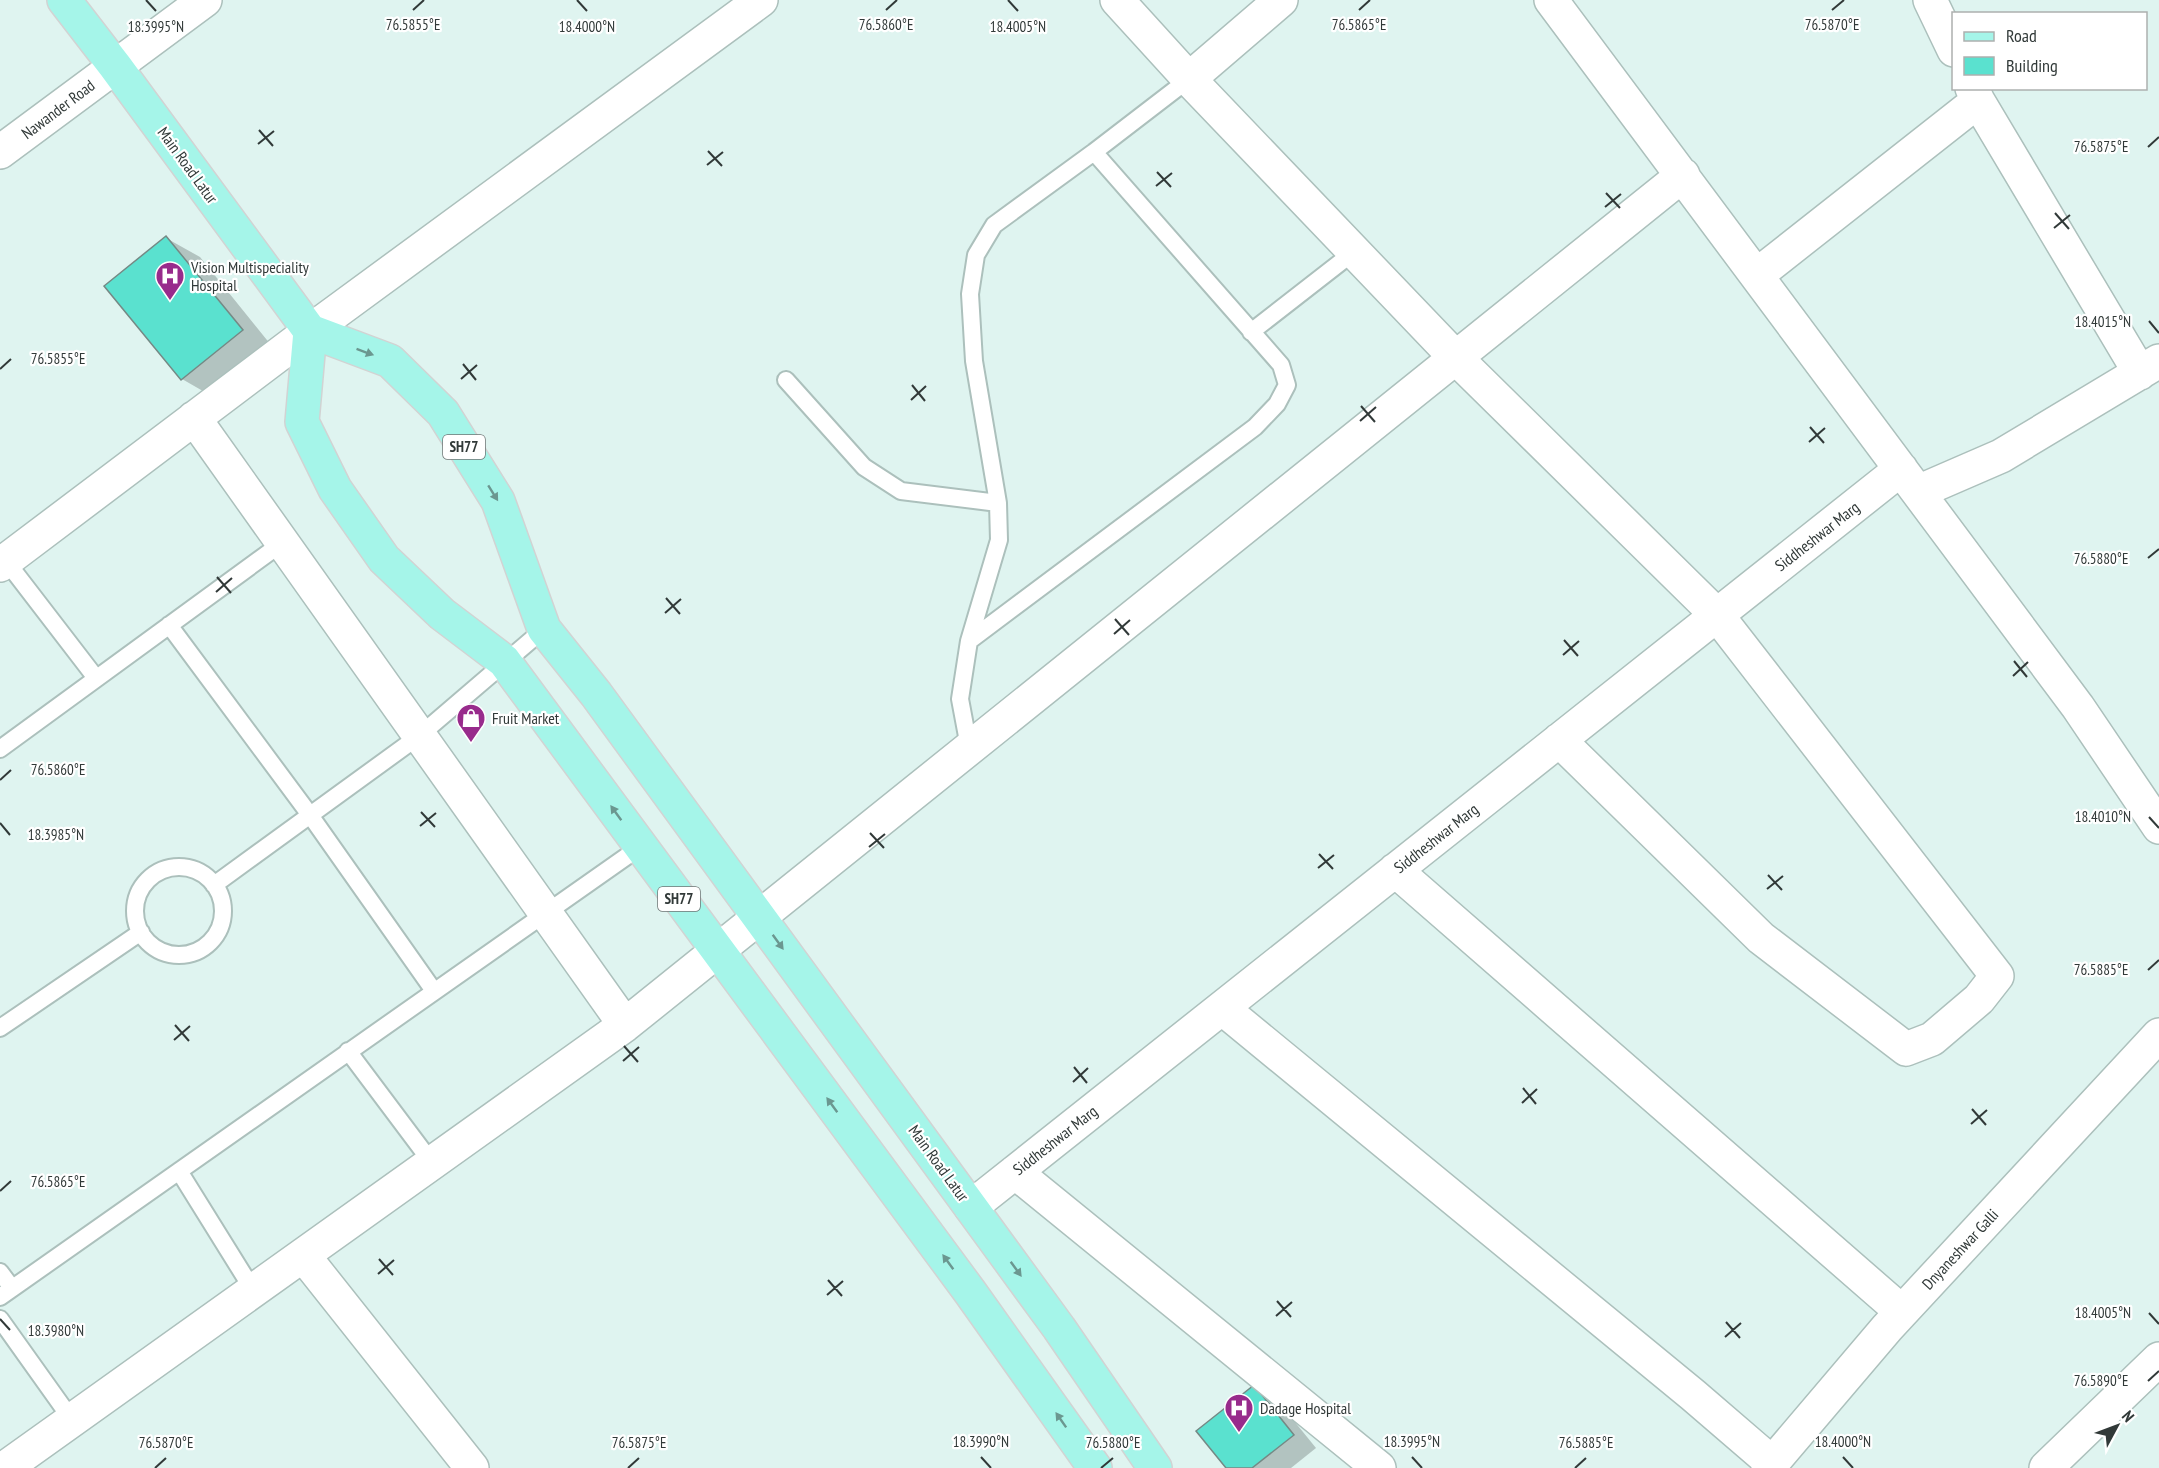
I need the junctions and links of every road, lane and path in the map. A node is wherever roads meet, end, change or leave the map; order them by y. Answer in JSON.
{"nodes":[{"id":1,"x":64,"y":0,"type":"edge"},
{"id":2,"x":205,"y":0,"type":"edge"},
{"id":3,"x":761,"y":0,"type":"edge"},
{"id":4,"x":1117,"y":0,"type":"edge"},
{"id":5,"x":1281,"y":0,"type":"edge"},
{"id":6,"x":1551,"y":0,"type":"edge"},
{"id":7,"x":1930,"y":0,"type":"edge"},
{"id":8,"x":1952,"y":48,"type":"edge"},
{"id":9,"x":116,"y":66,"type":"junction"},
{"id":10,"x":1189,"y":79,"type":"junction"},
{"id":11,"x":1975,"y":95,"type":"edge"},
{"id":12,"x":0,"y":152,"type":"edge"},
{"id":13,"x":1094,"y":152,"type":"junction"},
{"id":14,"x":1683,"y":175,"type":"junction"},
{"id":15,"x":1355,"y":251,"type":"junction"},
{"id":16,"x":1757,"y":275,"type":"junction"},
{"id":17,"x":310,"y":331,"type":"junction"},
{"id":18,"x":1251,"y":332,"type":"junction"},
{"id":19,"x":1456,"y":358,"type":"junction"},
{"id":20,"x":2150,"y":367,"type":"edge"},
{"id":21,"x":786,"y":380,"type":"dead end"},
{"id":22,"x":194,"y":418,"type":"junction"},
{"id":23,"x":1910,"y":480,"type":"junction"},
{"id":24,"x":999,"y":503,"type":"junction"},
{"id":25,"x":282,"y":543,"type":"junction"},
{"id":26,"x":3,"y":563,"type":"edge"},
{"id":27,"x":1717,"y":615,"type":"junction"},
{"id":28,"x":169,"y":625,"type":"junction"},
{"id":29,"x":544,"y":628,"type":"junction"},
{"id":30,"x":969,"y":641,"type":"junction"},
{"id":31,"x":504,"y":661,"type":"junction"},
{"id":32,"x":96,"y":678,"type":"junction"},
{"id":33,"x":419,"y":736,"type":"junction"},
{"id":34,"x":1559,"y":740,"type":"junction"},
{"id":35,"x":969,"y":747,"type":"junction"},
{"id":36,"x":0,"y":749,"type":"edge"},
{"id":37,"x":310,"y":814,"type":"junction"},
{"id":38,"x":2159,"y":827,"type":"edge"},
{"id":39,"x":640,"y":847,"type":"junction"},
{"id":40,"x":1395,"y":870,"type":"junction"},
{"id":41,"x":214,"y":885,"type":"junction"},
{"id":42,"x":545,"y":913,"type":"junction"},
{"id":43,"x":759,"y":916,"type":"junction"},
{"id":44,"x":141,"y":932,"type":"junction"},
{"id":45,"x":717,"y":950,"type":"junction"},
{"id":46,"x":434,"y":991,"type":"junction"},
{"id":47,"x":1222,"y":1008,"type":"junction"},
{"id":48,"x":625,"y":1025,"type":"junction"},
{"id":49,"x":0,"y":1028,"type":"edge"},
{"id":50,"x":2159,"y":1035,"type":"edge"},
{"id":51,"x":348,"y":1052,"type":"junction"},
{"id":52,"x":432,"y":1163,"type":"junction"},
{"id":53,"x":179,"y":1171,"type":"junction"},
{"id":54,"x":1016,"y":1172,"type":"junction"},
{"id":55,"x":971,"y":1207,"type":"junction"},
{"id":56,"x":303,"y":1255,"type":"junction"},
{"id":57,"x":0,"y":1272,"type":"edge"},
{"id":58,"x":253,"y":1290,"type":"junction"},
{"id":59,"x":6,"y":1292,"type":"edge"},
{"id":60,"x":1902,"y":1312,"type":"junction"},
{"id":61,"x":0,"y":1319,"type":"edge"},
{"id":62,"x":2159,"y":1359,"type":"edge"},
{"id":63,"x":72,"y":1420,"type":"junction"},
{"id":64,"x":1770,"y":1466,"type":"edge"},
{"id":65,"x":5,"y":1468,"type":"edge"},
{"id":66,"x":472,"y":1468,"type":"edge"},
{"id":67,"x":1095,"y":1468,"type":"edge"},
{"id":68,"x":1155,"y":1468,"type":"edge"},
{"id":69,"x":1379,"y":1468,"type":"edge"},
{"id":70,"x":2046,"y":1468,"type":"edge"}],
"edges":[{"from":1,"to":9,"type":"main road","name":"Main Road Latur"},
{"from":2,"to":9,"type":"street","name":"Nawander Road"},
{"from":3,"to":17,"type":"street"},
{"from":4,"to":10,"type":"street"},
{"from":5,"to":10,"type":"street"},
{"from":6,"to":14,"type":"street"},
{"from":7,"to":8,"type":"street"},
{"from":9,"to":12,"type":"street","name":"Nawander Road"},
{"from":9,"to":17,"type":"main road","name":"Main Road Latur"},
{"from":10,"to":13,"type":"lane"},
{"from":10,"to":15,"type":"street"},
{"from":11,"to":16,"type":"street"},
{"from":11,"to":20,"type":"street"},
{"from":13,"to":18,"type":"lane"},
{"from":13,"to":24,"type":"lane"},
{"from":14,"to":16,"type":"street"},
{"from":14,"to":19,"type":"street"},
{"from":15,"to":18,"type":"lane"},
{"from":15,"to":19,"type":"street"},
{"from":16,"to":23,"type":"street"},
{"from":17,"to":22,"type":"street"},
{"from":17,"to":29,"type":"main road","number":"SH77","one_way":true},
{"from":17,"to":31,"type":"main road","number":"SH77"},
{"from":18,"to":30,"type":"lane"},
{"from":19,"to":27,"type":"street"},
{"from":19,"to":35,"type":"street"},
{"from":20,"to":23,"type":"street","name":"Siddheshwar Marg"},
{"from":21,"to":24,"type":"lane"},
{"from":22,"to":25,"type":"street"},
{"from":22,"to":26,"type":"street"},
{"from":23,"to":27,"type":"street","name":"Siddheshwar Marg"},
{"from":23,"to":38,"type":"street"},
{"from":24,"to":30,"type":"lane"},
{"from":25,"to":28,"type":"lane"},
{"from":25,"to":33,"type":"street"},
{"from":26,"to":32,"type":"lane"},
{"from":27,"to":34,"type":"street","name":"Siddheshwar Marg"},
{"from":27,"to":34,"type":"street"},
{"from":28,"to":32,"type":"lane"},
{"from":28,"to":37,"type":"lane"},
{"from":29,"to":31,"type":"lane"},
{"from":29,"to":43,"type":"main road","name":"Main Road Latur"},
{"from":30,"to":35,"type":"lane"},
{"from":31,"to":33,"type":"lane"},
{"from":39,"to":31,"type":"main road","number":"SH77","one_way":true},
{"from":32,"to":36,"type":"lane"},
{"from":33,"to":37,"type":"lane"},
{"from":33,"to":42,"type":"street"},
{"from":34,"to":40,"type":"street","name":"Siddheshwar Marg"},
{"from":35,"to":43,"type":"street"},
{"from":37,"to":41,"type":"lane"},
{"from":37,"to":46,"type":"lane"},
{"from":39,"to":42,"type":"lane"},
{"from":39,"to":45,"type":"main road","number":"SH77"},
{"from":40,"to":47,"type":"street","name":"Siddheshwar Marg"},
{"from":40,"to":60,"type":"street"},
{"from":41,"to":44,"type":"lane"},
{"from":41,"to":44,"type":"lane"},
{"from":42,"to":46,"type":"lane"},
{"from":42,"to":48,"type":"street"},
{"from":43,"to":45,"type":"street"},
{"from":43,"to":55,"type":"main road","name":"Main Road Latur","one_way":true},
{"from":44,"to":49,"type":"lane"},
{"from":45,"to":48,"type":"street"},
{"from":67,"to":45,"type":"main road","number":"SH77","one_way":true},
{"from":46,"to":51,"type":"lane"},
{"from":47,"to":54,"type":"street","name":"Siddheshwar Marg"},
{"from":47,"to":64,"type":"street"},
{"from":48,"to":52,"type":"street"},
{"from":50,"to":60,"type":"street","name":"Dnyaneshwar Galli"},
{"from":51,"to":52,"type":"lane"},
{"from":51,"to":53,"type":"lane"},
{"from":52,"to":56,"type":"street"},
{"from":53,"to":58,"type":"lane"},
{"from":53,"to":59,"type":"lane"},
{"from":54,"to":55,"type":"street","name":"Siddheshwar Marg"},
{"from":54,"to":69,"type":"street"},
{"from":55,"to":68,"type":"main road","name":"Main Road Latur","one_way":true},
{"from":56,"to":58,"type":"street"},
{"from":56,"to":66,"type":"street"},
{"from":57,"to":59,"type":"lane"},
{"from":58,"to":63,"type":"street"},
{"from":60,"to":64,"type":"street","name":"Dnyaneshwar Galli"},
{"from":61,"to":63,"type":"lane"},
{"from":62,"to":70,"type":"street"},
{"from":63,"to":65,"type":"street"}]}
